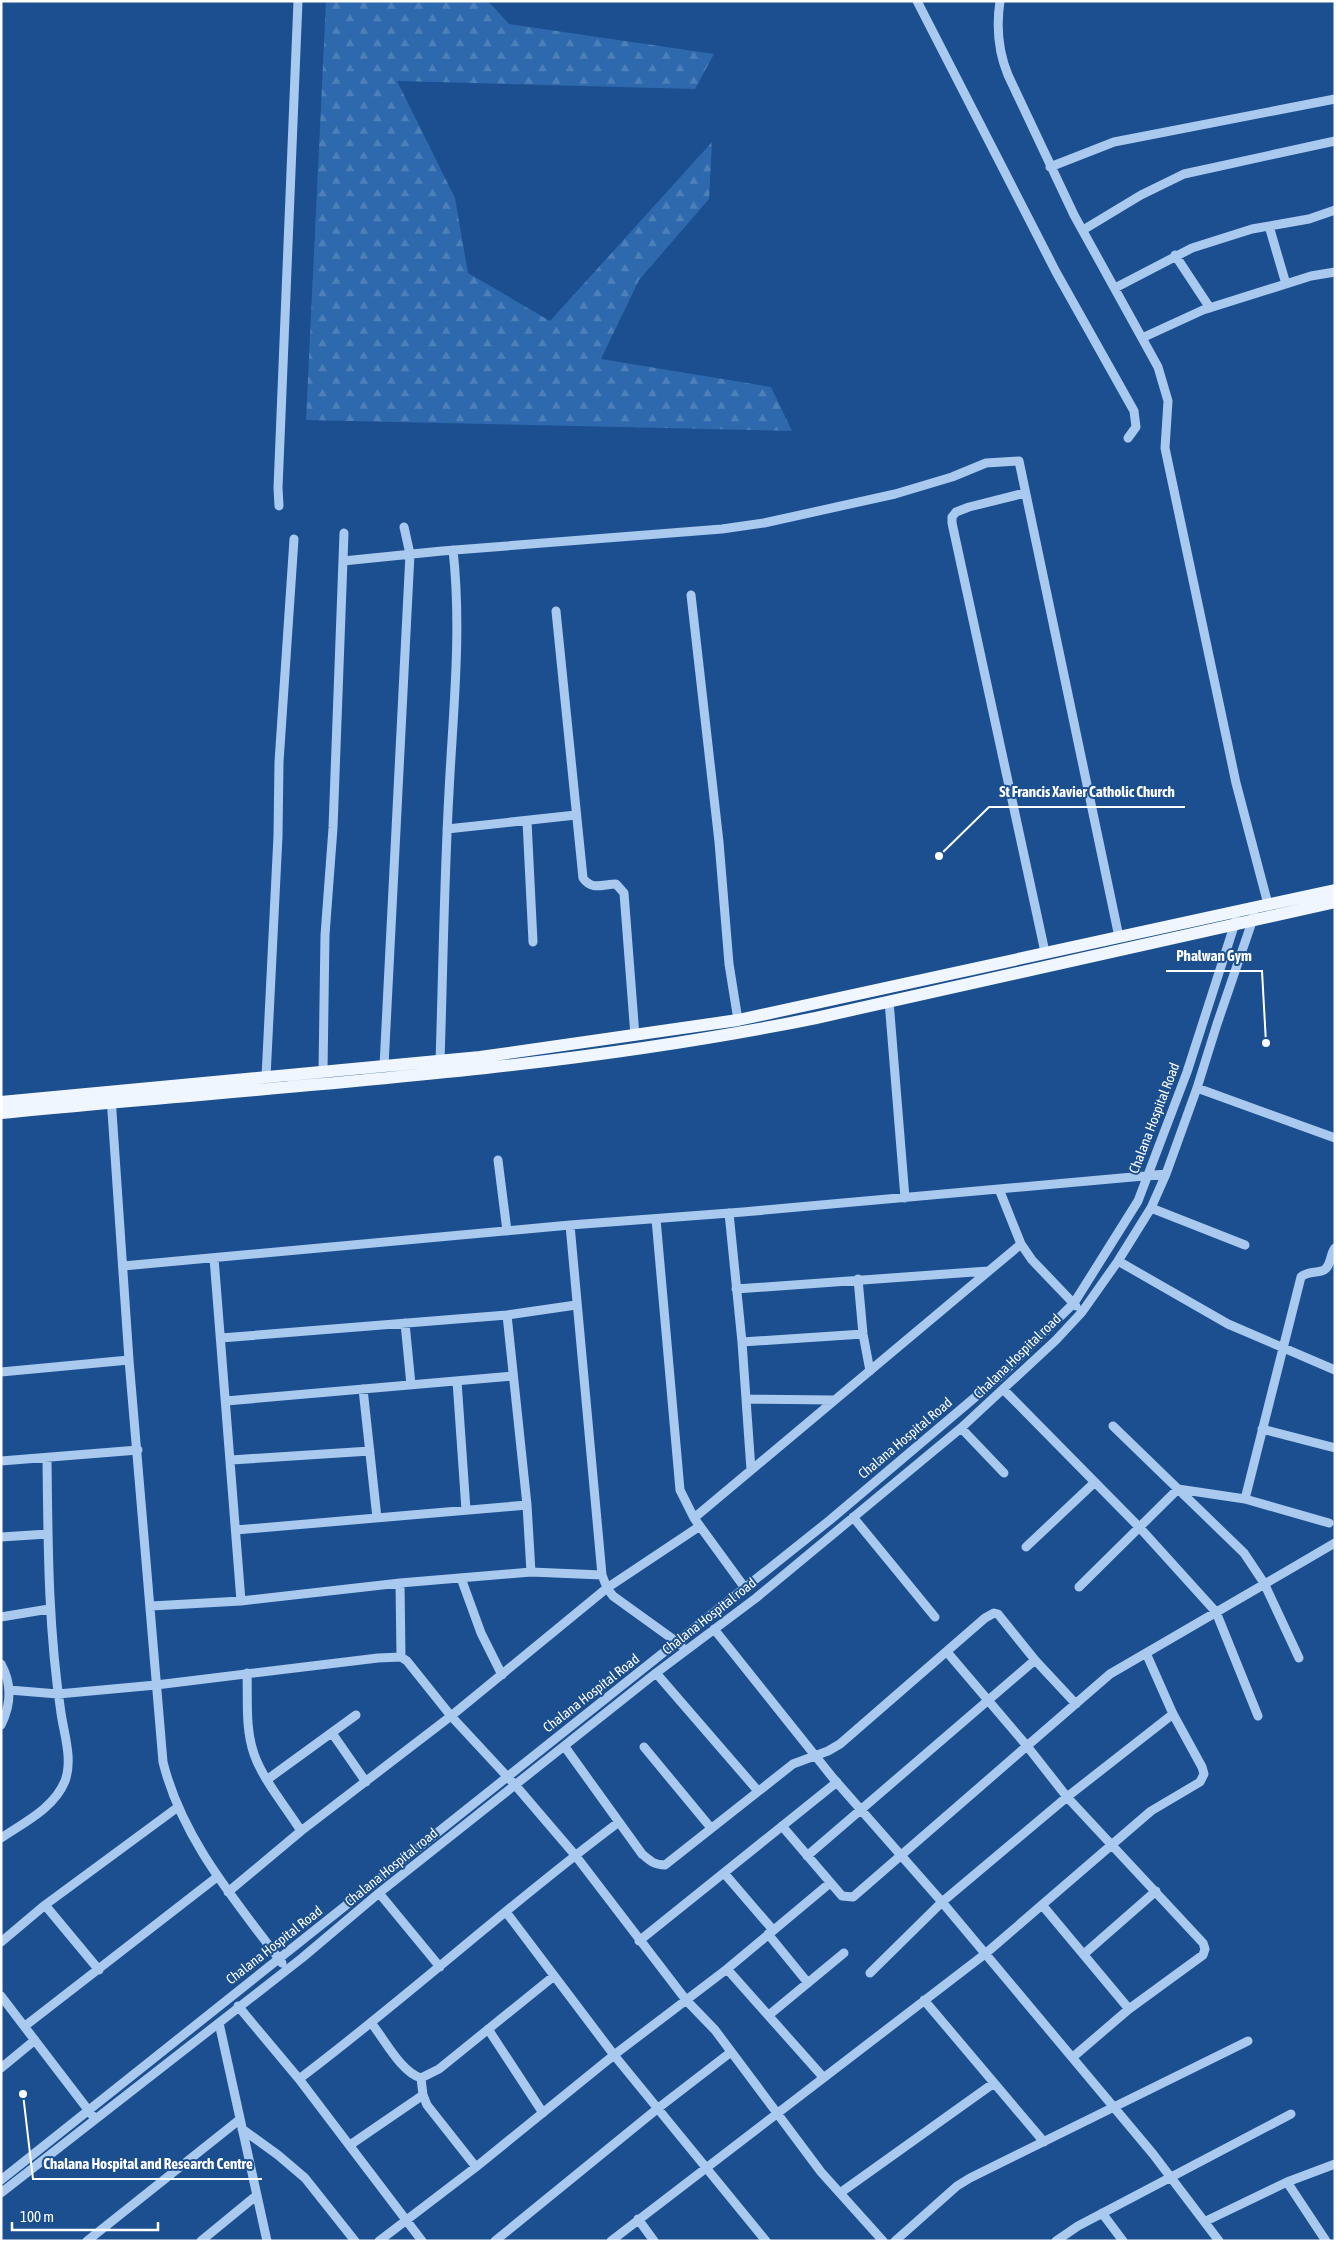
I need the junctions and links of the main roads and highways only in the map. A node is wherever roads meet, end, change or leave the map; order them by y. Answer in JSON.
{"nodes":[{"id":1,"x":1335,"y":890,"type":"edge"},
{"id":2,"x":1335,"y":902,"type":"edge"},
{"id":3,"x":1255,"y":914,"type":"junction"},
{"id":4,"x":111,"y":1096,"type":"junction"},
{"id":5,"x":1,"y":1102,"type":"edge"},
{"id":6,"x":1,"y":1113,"type":"edge"}],
"edges":[{"from":1,"to":3,"type":"main road"},
{"from":2,"to":3,"type":"main road"},
{"from":3,"to":4,"type":"main road"},
{"from":3,"to":4,"type":"main road"},
{"from":4,"to":5,"type":"main road"},
{"from":4,"to":6,"type":"main road"}]}
